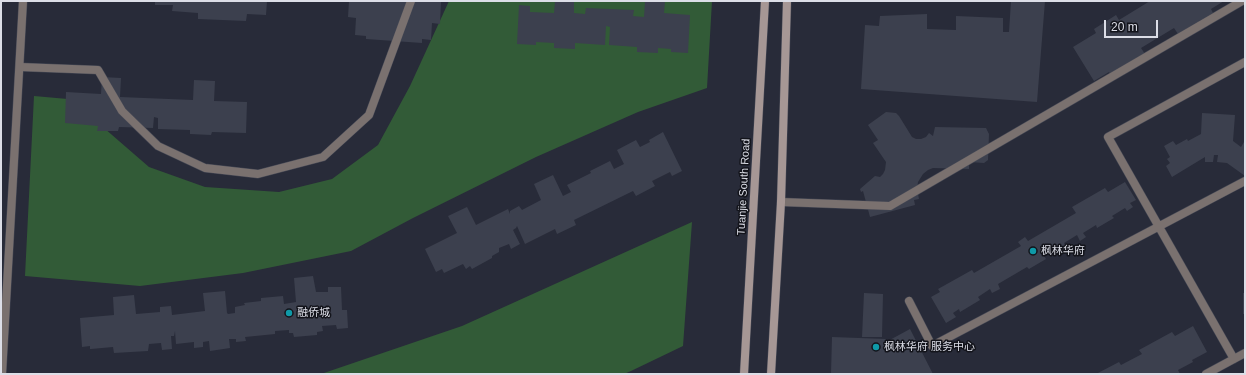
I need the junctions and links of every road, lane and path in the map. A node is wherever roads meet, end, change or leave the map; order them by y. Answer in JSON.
{"nodes":[{"id":1,"x":23,"y":1,"type":"edge"},
{"id":2,"x":411,"y":1,"type":"edge"},
{"id":3,"x":765,"y":1,"type":"edge"},
{"id":4,"x":787,"y":1,"type":"edge"},
{"id":5,"x":1242,"y":1,"type":"edge"},
{"id":6,"x":1245,"y":62,"type":"edge"},
{"id":7,"x":20,"y":67,"type":"junction"},
{"id":8,"x":1245,"y":181,"type":"edge"},
{"id":9,"x":781,"y":202,"type":"junction"},
{"id":10,"x":1158,"y":226,"type":"junction"},
{"id":11,"x":909,"y":301,"type":"dead end"},
{"id":12,"x":1245,"y":353,"type":"edge"},
{"id":13,"x":1234,"y":359,"type":"junction"},
{"id":14,"x":2,"y":374,"type":"edge"},
{"id":15,"x":744,"y":374,"type":"edge"},
{"id":16,"x":771,"y":374,"type":"edge"},
{"id":17,"x":1206,"y":374,"type":"edge"}],
"edges":[{"from":1,"to":7,"type":"street"},
{"from":2,"to":7,"type":"street"},
{"from":3,"to":15,"type":"main road","name":"Tuanjie South Road"},
{"from":4,"to":9,"type":"main road"},
{"from":5,"to":9,"type":"street"},
{"from":6,"to":10,"type":"street"},
{"from":7,"to":14,"type":"street"},
{"from":8,"to":10,"type":"street"},
{"from":9,"to":16,"type":"main road"},
{"from":10,"to":11,"type":"street"},
{"from":10,"to":13,"type":"street"},
{"from":12,"to":13,"type":"street"},
{"from":13,"to":17,"type":"street"}]}
